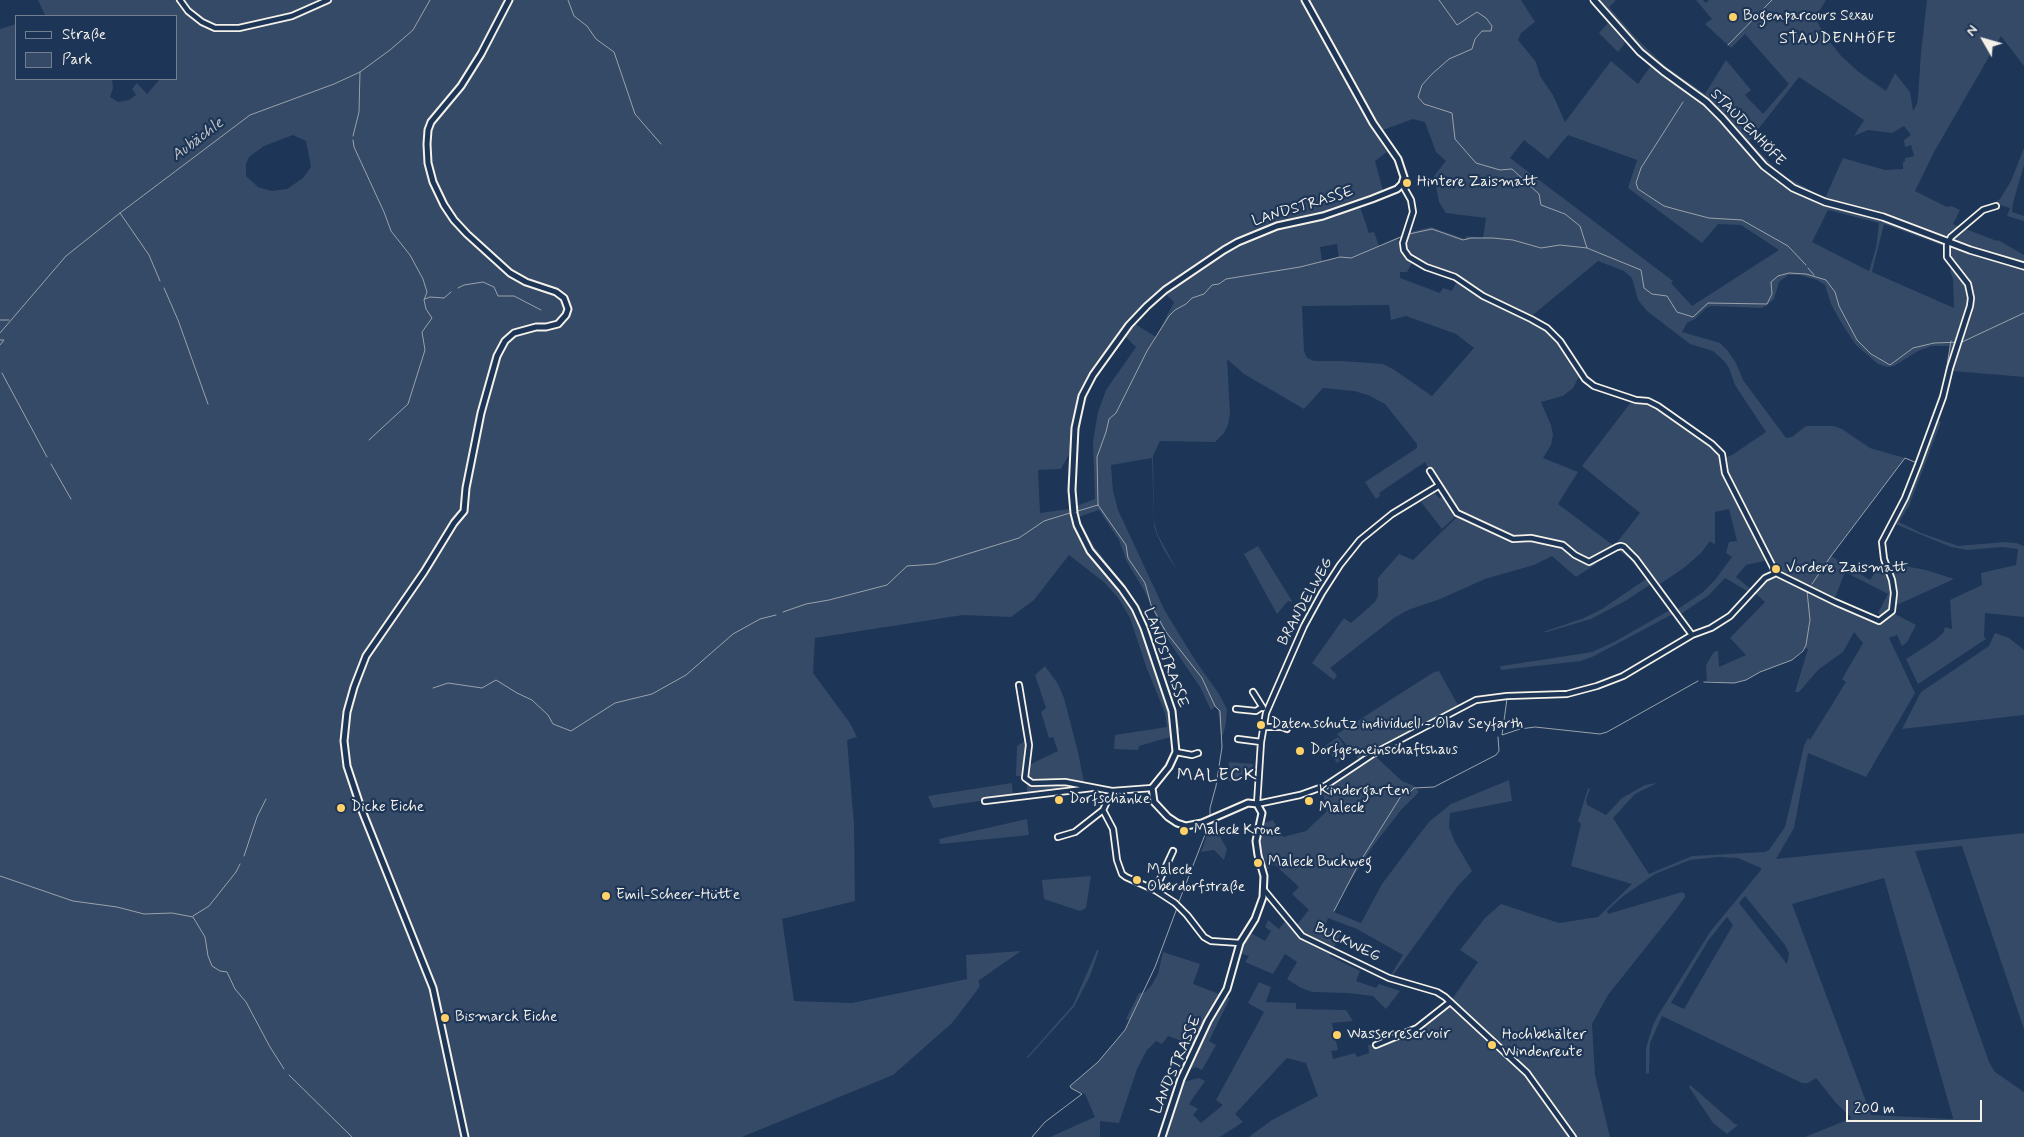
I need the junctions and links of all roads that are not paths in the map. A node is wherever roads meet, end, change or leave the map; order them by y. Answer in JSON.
{"nodes":[{"id":1,"x":180,"y":0,"type":"edge"},
{"id":2,"x":328,"y":0,"type":"edge"},
{"id":3,"x":510,"y":0,"type":"edge"},
{"id":4,"x":1306,"y":0,"type":"edge"},
{"id":5,"x":1594,"y":0,"type":"edge"},
{"id":6,"x":1402,"y":184,"type":"junction"},
{"id":7,"x":1996,"y":206,"type":"dead end"},
{"id":8,"x":1949,"y":242,"type":"junction"},
{"id":9,"x":2024,"y":266,"type":"edge"},
{"id":10,"x":1430,"y":471,"type":"dead end"},
{"id":11,"x":1438,"y":486,"type":"junction"},
{"id":12,"x":1776,"y":573,"type":"junction"},
{"id":13,"x":1692,"y":635,"type":"junction"},
{"id":14,"x":1019,"y":685,"type":"dead end"},
{"id":15,"x":1253,"y":692,"type":"dead end"},
{"id":16,"x":1262,"y":707,"type":"junction"},
{"id":17,"x":1236,"y":709,"type":"dead end"},
{"id":18,"x":1266,"y":713,"type":"junction"},
{"id":19,"x":1262,"y":727,"type":"junction"},
{"id":20,"x":1287,"y":729,"type":"dead end"},
{"id":21,"x":1238,"y":740,"type":"dead end"},
{"id":22,"x":1261,"y":742,"type":"junction"},
{"id":23,"x":1176,"y":752,"type":"junction"},
{"id":24,"x":1198,"y":753,"type":"dead end"},
{"id":25,"x":1093,"y":787,"type":"junction"},
{"id":26,"x":1152,"y":788,"type":"junction"},
{"id":27,"x":1112,"y":791,"type":"junction"},
{"id":28,"x":985,"y":801,"type":"dead end"},
{"id":29,"x":1257,"y":804,"type":"junction"},
{"id":30,"x":1103,"y":810,"type":"junction"},
{"id":31,"x":1058,"y":837,"type":"dead end"},
{"id":32,"x":1173,"y":851,"type":"dead end"},
{"id":33,"x":1155,"y":890,"type":"junction"},
{"id":34,"x":1264,"y":890,"type":"junction"},
{"id":35,"x":1240,"y":943,"type":"junction"},
{"id":36,"x":1450,"y":1002,"type":"junction"},
{"id":37,"x":1376,"y":1045,"type":"dead end"},
{"id":38,"x":465,"y":1137,"type":"edge"},
{"id":39,"x":1162,"y":1137,"type":"edge"},
{"id":40,"x":1573,"y":1137,"type":"edge"}],
"edges":[{"from":1,"to":2,"type":"street"},
{"from":3,"to":38,"type":"street"},
{"from":4,"to":6,"type":"street"},
{"from":5,"to":8,"type":"main road","name":"STAUDENHÖFE"},
{"from":6,"to":12,"type":"street"},
{"from":6,"to":23,"type":"street","name":"LANDSTRASSE"},
{"from":7,"to":8,"type":"street"},
{"from":8,"to":9,"type":"main road","name":"STAUDENHÖFE"},
{"from":8,"to":12,"type":"street"},
{"from":10,"to":11,"type":"street"},
{"from":11,"to":13,"type":"street"},
{"from":11,"to":18,"type":"street","name":"BRANDELWEG"},
{"from":12,"to":13,"type":"street"},
{"from":13,"to":29,"type":"street"},
{"from":14,"to":25,"type":"street"},
{"from":15,"to":16,"type":"street"},
{"from":16,"to":17,"type":"street"},
{"from":16,"to":18,"type":"street"},
{"from":18,"to":19,"type":"street","name":"BRANDELWEG"},
{"from":19,"to":20,"type":"street"},
{"from":19,"to":22,"type":"street","name":"BRANDELWEG"},
{"from":21,"to":22,"type":"street"},
{"from":22,"to":29,"type":"street","name":"BRANDELWEG"},
{"from":23,"to":24,"type":"street"},
{"from":23,"to":26,"type":"street"},
{"from":25,"to":27,"type":"street"},
{"from":25,"to":28,"type":"street"},
{"from":26,"to":27,"type":"street"},
{"from":26,"to":29,"type":"street"},
{"from":27,"to":30,"type":"street"},
{"from":29,"to":34,"type":"street","name":"LANDSTRASSE"},
{"from":30,"to":31,"type":"street"},
{"from":30,"to":33,"type":"street"},
{"from":32,"to":33,"type":"street"},
{"from":33,"to":35,"type":"street"},
{"from":34,"to":35,"type":"street","name":"LANDSTRASSE"},
{"from":34,"to":36,"type":"street","name":"BUCKWEG"},
{"from":35,"to":39,"type":"street","name":"LANDSTRASSE"},
{"from":36,"to":37,"type":"street"},
{"from":36,"to":40,"type":"street"}]}
